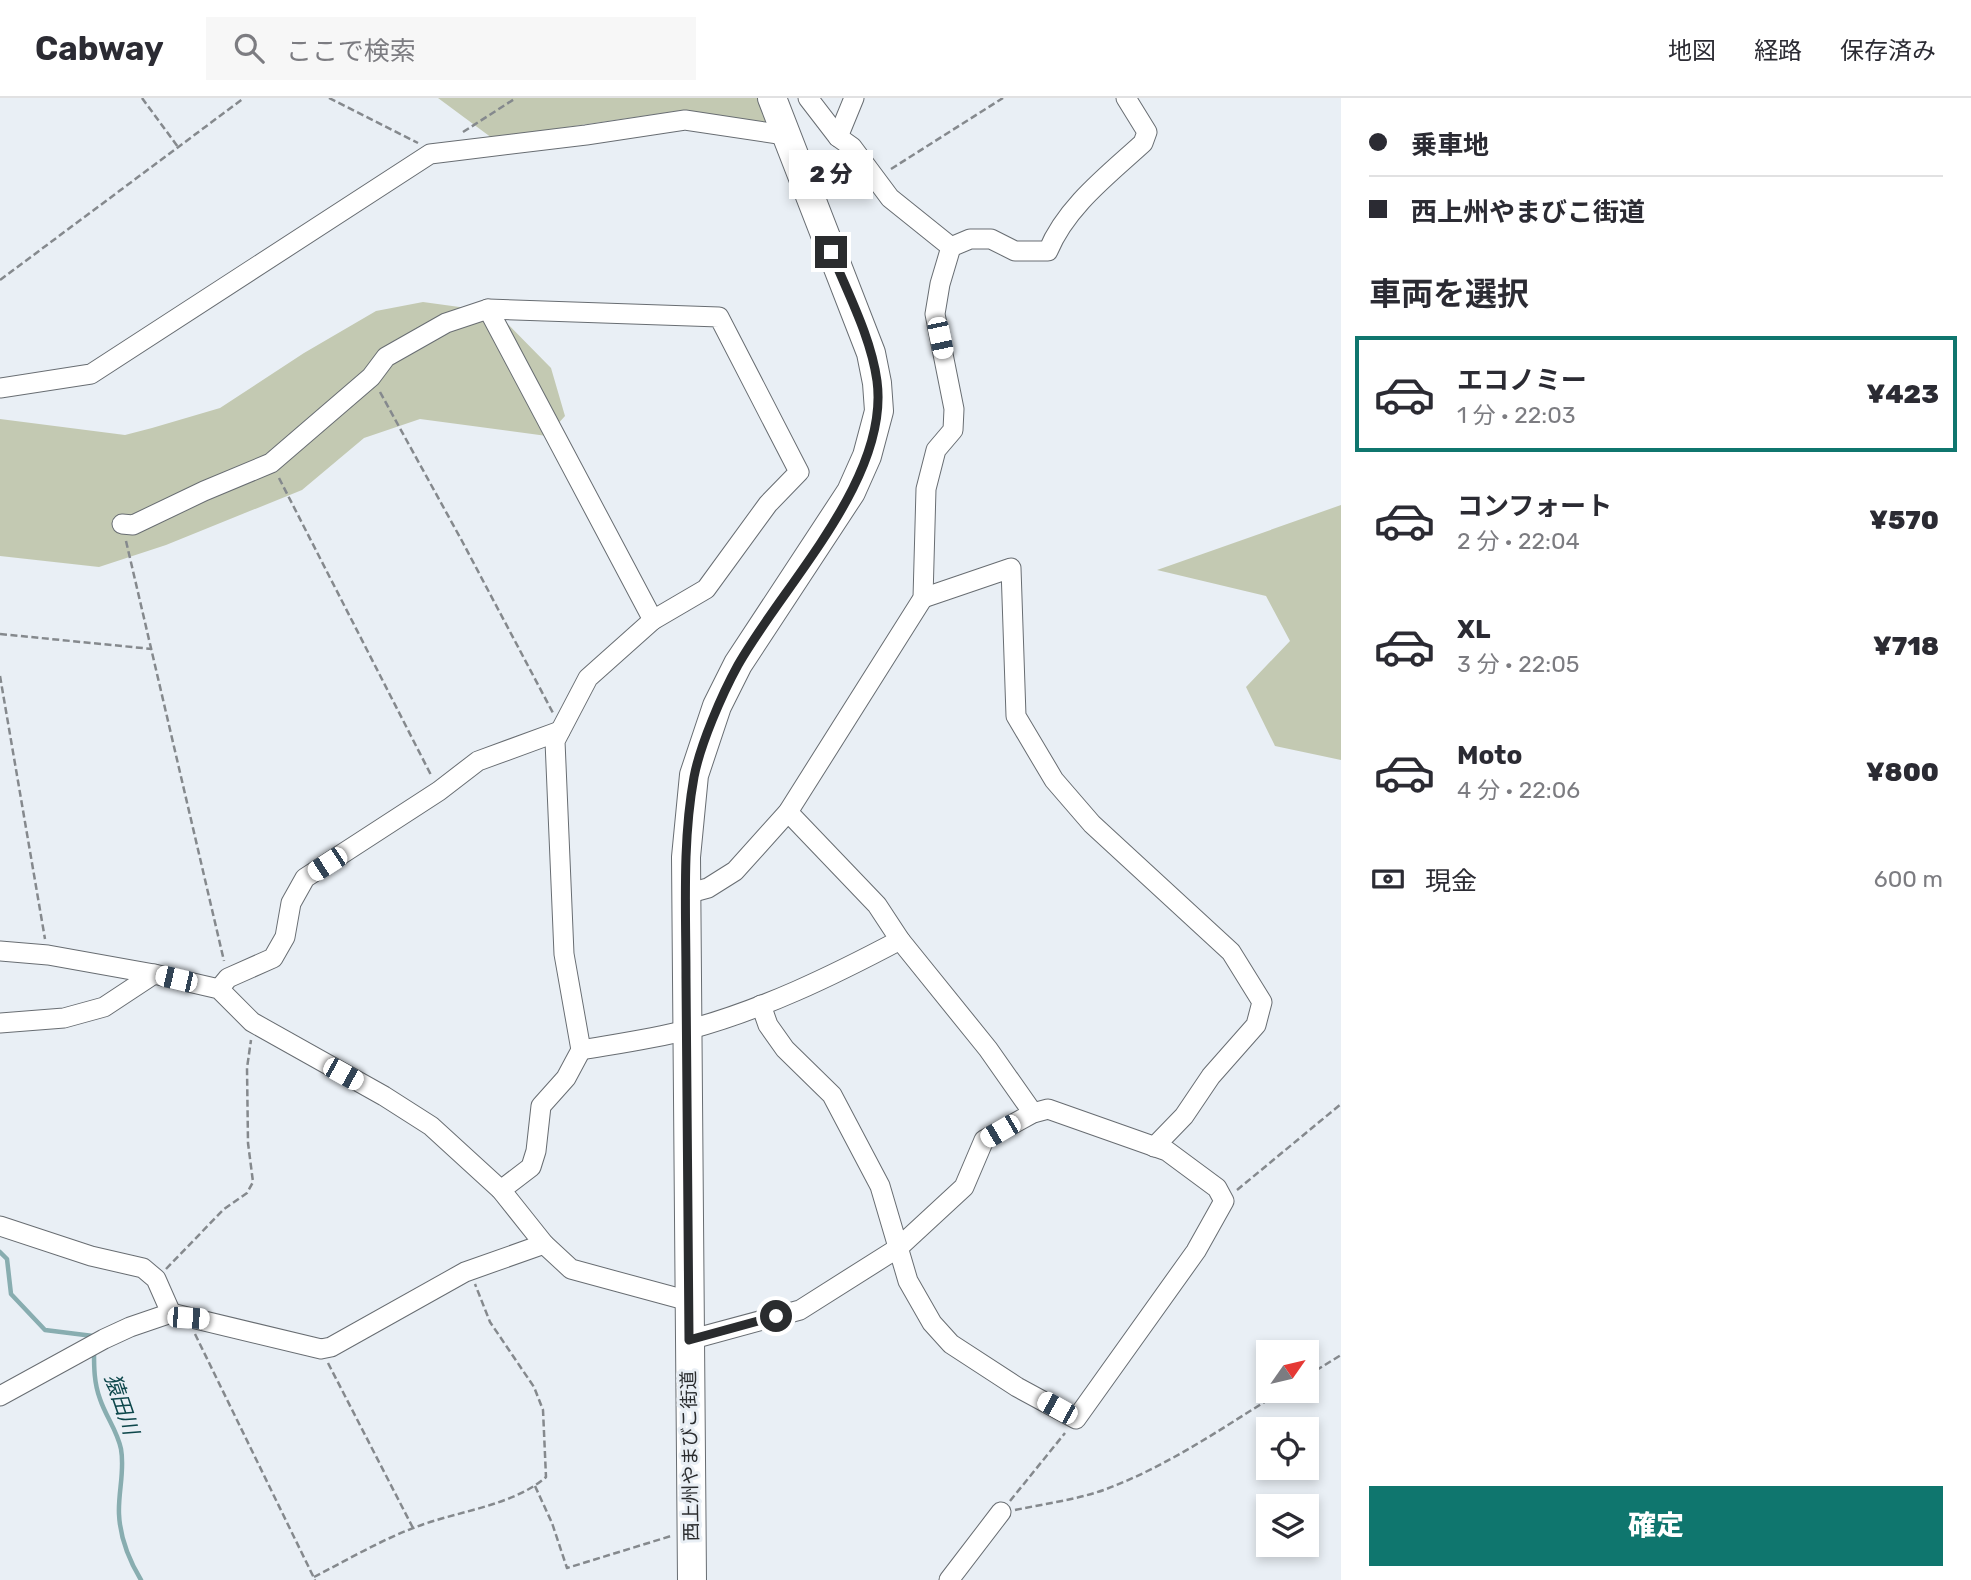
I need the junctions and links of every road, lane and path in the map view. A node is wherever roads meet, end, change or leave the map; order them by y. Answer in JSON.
{"nodes":[{"id":1,"x":142,"y":98,"type":"edge"},
{"id":2,"x":244,"y":98,"type":"edge"},
{"id":3,"x":329,"y":98,"type":"edge"},
{"id":4,"x":516,"y":98,"type":"edge"},
{"id":5,"x":772,"y":98,"type":"edge"},
{"id":6,"x":808,"y":98,"type":"edge"},
{"id":7,"x":854,"y":98,"type":"edge"},
{"id":8,"x":1003,"y":98,"type":"edge"},
{"id":9,"x":1126,"y":98,"type":"edge"},
{"id":10,"x":785,"y":135,"type":"junction"},
{"id":11,"x":457,"y":136,"type":"dead end"},
{"id":12,"x":838,"y":137,"type":"junction"},
{"id":13,"x":178,"y":147,"type":"junction"},
{"id":14,"x":430,"y":153,"type":"junction"},
{"id":15,"x":876,"y":179,"type":"junction"},
{"id":16,"x":951,"y":247,"type":"junction"},
{"id":17,"x":0,"y":280,"type":"edge"},
{"id":18,"x":488,"y":309,"type":"junction"},
{"id":19,"x":372,"y":377,"type":"junction"},
{"id":20,"x":0,"y":388,"type":"edge"},
{"id":21,"x":271,"y":463,"type":"junction"},
{"id":22,"x":122,"y":524,"type":"joint"},
{"id":23,"x":923,"y":598,"type":"junction"},
{"id":24,"x":653,"y":620,"type":"junction"},
{"id":25,"x":0,"y":634,"type":"edge"},
{"id":26,"x":152,"y":649,"type":"junction"},
{"id":27,"x":0,"y":676,"type":"edge"},
{"id":28,"x":560,"y":731,"type":"junction"},
{"id":29,"x":439,"y":791,"type":"junction"},
{"id":30,"x":788,"y":812,"type":"junction"},
{"id":31,"x":686,"y":894,"type":"junction"},
{"id":32,"x":900,"y":940,"type":"junction"},
{"id":33,"x":0,"y":951,"type":"edge"},
{"id":34,"x":48,"y":955,"type":"junction"},
{"id":35,"x":154,"y":974,"type":"junction"},
{"id":36,"x":223,"y":984,"type":"junction"},
{"id":37,"x":761,"y":1005,"type":"junction"},
{"id":38,"x":252,"y":1022,"type":"junction"},
{"id":39,"x":0,"y":1023,"type":"edge"},
{"id":40,"x":686,"y":1030,"type":"junction"},
{"id":41,"x":580,"y":1050,"type":"junction"},
{"id":42,"x":1341,"y":1104,"type":"edge"},
{"id":43,"x":1032,"y":1112,"type":"junction"},
{"id":44,"x":1154,"y":1147,"type":"junction"},
{"id":45,"x":501,"y":1190,"type":"junction"},
{"id":46,"x":1224,"y":1201,"type":"junction"},
{"id":47,"x":0,"y":1226,"type":"edge"},
{"id":48,"x":544,"y":1244,"type":"junction"},
{"id":49,"x":898,"y":1248,"type":"junction"},
{"id":50,"x":470,"y":1271,"type":"junction"},
{"id":51,"x":156,"y":1279,"type":"junction"},
{"id":52,"x":689,"y":1301,"type":"junction"},
{"id":53,"x":179,"y":1316,"type":"junction"},
{"id":54,"x":689,"y":1340,"type":"junction"},
{"id":55,"x":321,"y":1349,"type":"junction"},
{"id":56,"x":1341,"y":1355,"type":"edge"},
{"id":57,"x":1320,"y":1368,"type":"edge"},
{"id":58,"x":0,"y":1395,"type":"edge"},
{"id":59,"x":1261,"y":1404,"type":"edge"},
{"id":60,"x":1076,"y":1419,"type":"junction"},
{"id":61,"x":535,"y":1486,"type":"junction"},
{"id":62,"x":1001,"y":1512,"type":"junction"},
{"id":63,"x":413,"y":1528,"type":"junction"},
{"id":64,"x":691,"y":1531,"type":"junction"},
{"id":65,"x":314,"y":1579,"type":"edge"},
{"id":66,"x":692,"y":1580,"type":"edge"},
{"id":67,"x":949,"y":1580,"type":"edge"}],
"edges":[{"from":1,"to":13,"type":"path"},
{"from":2,"to":13,"type":"path"},
{"from":3,"to":14,"type":"path"},
{"from":4,"to":11,"type":"path"},
{"from":5,"to":10,"type":"highway","name":"西上州やまびこ街道"},
{"from":6,"to":12,"type":"street"},
{"from":7,"to":12,"type":"street"},
{"from":8,"to":15,"type":"path"},
{"from":9,"to":16,"type":"street"},
{"from":10,"to":14,"type":"street"},
{"from":10,"to":31,"type":"highway","name":"西上州やまびこ街道"},
{"from":12,"to":15,"type":"street"},
{"from":13,"to":17,"type":"path"},
{"from":14,"to":20,"type":"street"},
{"from":15,"to":16,"type":"street"},
{"from":16,"to":23,"type":"street"},
{"from":18,"to":19,"type":"street"},
{"from":18,"to":24,"type":"street"},
{"from":18,"to":24,"type":"street"},
{"from":19,"to":21,"type":"street"},
{"from":19,"to":28,"type":"path"},
{"from":21,"to":22,"type":"street"},
{"from":21,"to":29,"type":"path"},
{"from":22,"to":26,"type":"path"},
{"from":23,"to":30,"type":"street"},
{"from":23,"to":44,"type":"street"},
{"from":24,"to":28,"type":"street"},
{"from":25,"to":26,"type":"path"},
{"from":26,"to":36,"type":"path"},
{"from":27,"to":34,"type":"path"},
{"from":28,"to":29,"type":"street"},
{"from":28,"to":41,"type":"street"},
{"from":29,"to":36,"type":"street"},
{"from":30,"to":31,"type":"street"},
{"from":30,"to":32,"type":"street"},
{"from":31,"to":40,"type":"highway","name":"西上州やまびこ街道"},
{"from":32,"to":37,"type":"street"},
{"from":32,"to":43,"type":"street"},
{"from":33,"to":34,"type":"street"},
{"from":34,"to":35,"type":"street"},
{"from":35,"to":36,"type":"street"},
{"from":35,"to":39,"type":"street"},
{"from":36,"to":38,"type":"street"},
{"from":37,"to":40,"type":"street"},
{"from":37,"to":49,"type":"street"},
{"from":38,"to":45,"type":"street"},
{"from":38,"to":51,"type":"path"},
{"from":40,"to":41,"type":"street"},
{"from":40,"to":52,"type":"highway","name":"西上州やまびこ街道"},
{"from":41,"to":45,"type":"street"},
{"from":42,"to":46,"type":"path"},
{"from":43,"to":44,"type":"street"},
{"from":43,"to":49,"type":"street"},
{"from":44,"to":46,"type":"street"},
{"from":45,"to":48,"type":"street"},
{"from":46,"to":60,"type":"street"},
{"from":47,"to":51,"type":"street"},
{"from":48,"to":50,"type":"street"},
{"from":48,"to":52,"type":"street"},
{"from":49,"to":54,"type":"street"},
{"from":49,"to":60,"type":"street"},
{"from":50,"to":55,"type":"street"},
{"from":50,"to":61,"type":"path"},
{"from":51,"to":53,"type":"street"},
{"from":52,"to":54,"type":"highway","name":"西上州やまびこ街道"},
{"from":53,"to":55,"type":"street"},
{"from":53,"to":58,"type":"street"},
{"from":53,"to":65,"type":"path"},
{"from":54,"to":64,"type":"highway","name":"西上州やまびこ街道"},
{"from":55,"to":63,"type":"path"},
{"from":56,"to":57,"type":"path"},
{"from":59,"to":62,"type":"path"},
{"from":60,"to":62,"type":"path"},
{"from":61,"to":63,"type":"path"},
{"from":61,"to":64,"type":"path"},
{"from":62,"to":67,"type":"street"},
{"from":63,"to":65,"type":"path"},
{"from":64,"to":66,"type":"highway","name":"西上州やまびこ街道"}]}
